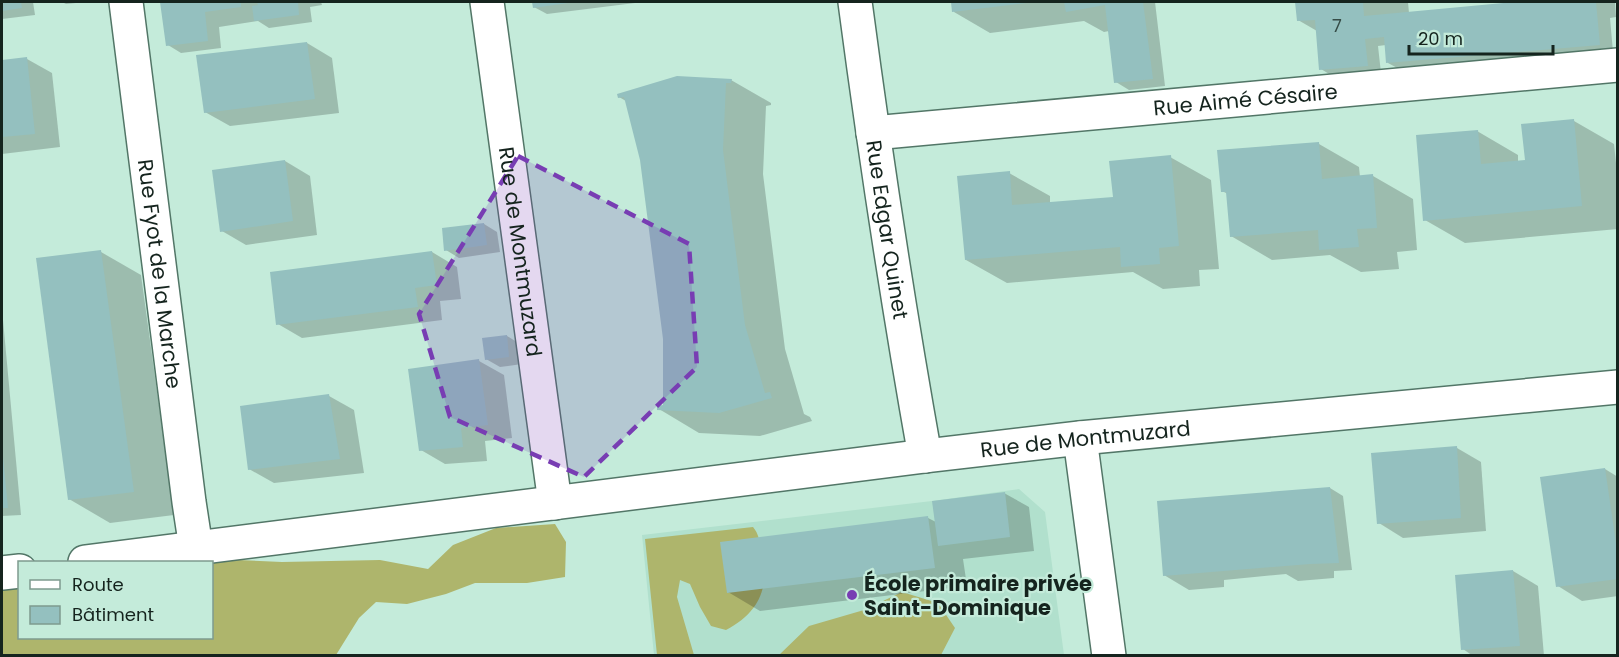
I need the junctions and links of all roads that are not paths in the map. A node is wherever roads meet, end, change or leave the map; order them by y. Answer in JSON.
{"nodes":[{"id":1,"x":126,"y":2,"type":"edge"},
{"id":2,"x":487,"y":2,"type":"edge"},
{"id":3,"x":855,"y":2,"type":"edge"},
{"id":4,"x":1617,"y":65,"type":"edge"},
{"id":5,"x":873,"y":133,"type":"junction"},
{"id":6,"x":1617,"y":387,"type":"edge"},
{"id":7,"x":1080,"y":438,"type":"junction"},
{"id":8,"x":925,"y":456,"type":"junction"},
{"id":9,"x":555,"y":503,"type":"junction"},
{"id":10,"x":196,"y":548,"type":"junction"},
{"id":11,"x":93,"y":561,"type":"edge"},
{"id":12,"x":18,"y":571,"type":"edge"},
{"id":13,"x":2,"y":573,"type":"edge"},
{"id":14,"x":1109,"y":656,"type":"edge"}],
"edges":[{"from":1,"to":10,"type":"street","name":"Rue Fyot de la Marche"},
{"from":2,"to":9,"type":"street","name":"Rue de Montmuzard"},
{"from":3,"to":5,"type":"street","name":"Rue Edgar Quinet"},
{"from":4,"to":5,"type":"street","name":"Rue Aimé Césaire"},
{"from":5,"to":8,"type":"street","name":"Rue Edgar Quinet"},
{"from":6,"to":7,"type":"street","name":"Rue de Montmuzard"},
{"from":7,"to":8,"type":"street","name":"Rue de Montmuzard"},
{"from":7,"to":14,"type":"street"},
{"from":8,"to":9,"type":"street","name":"Rue de Montmuzard"},
{"from":9,"to":10,"type":"street","name":"Rue de Montmuzard"},
{"from":10,"to":11,"type":"street","name":"Rue de Montmuzard"},
{"from":12,"to":13,"type":"street"}]}
